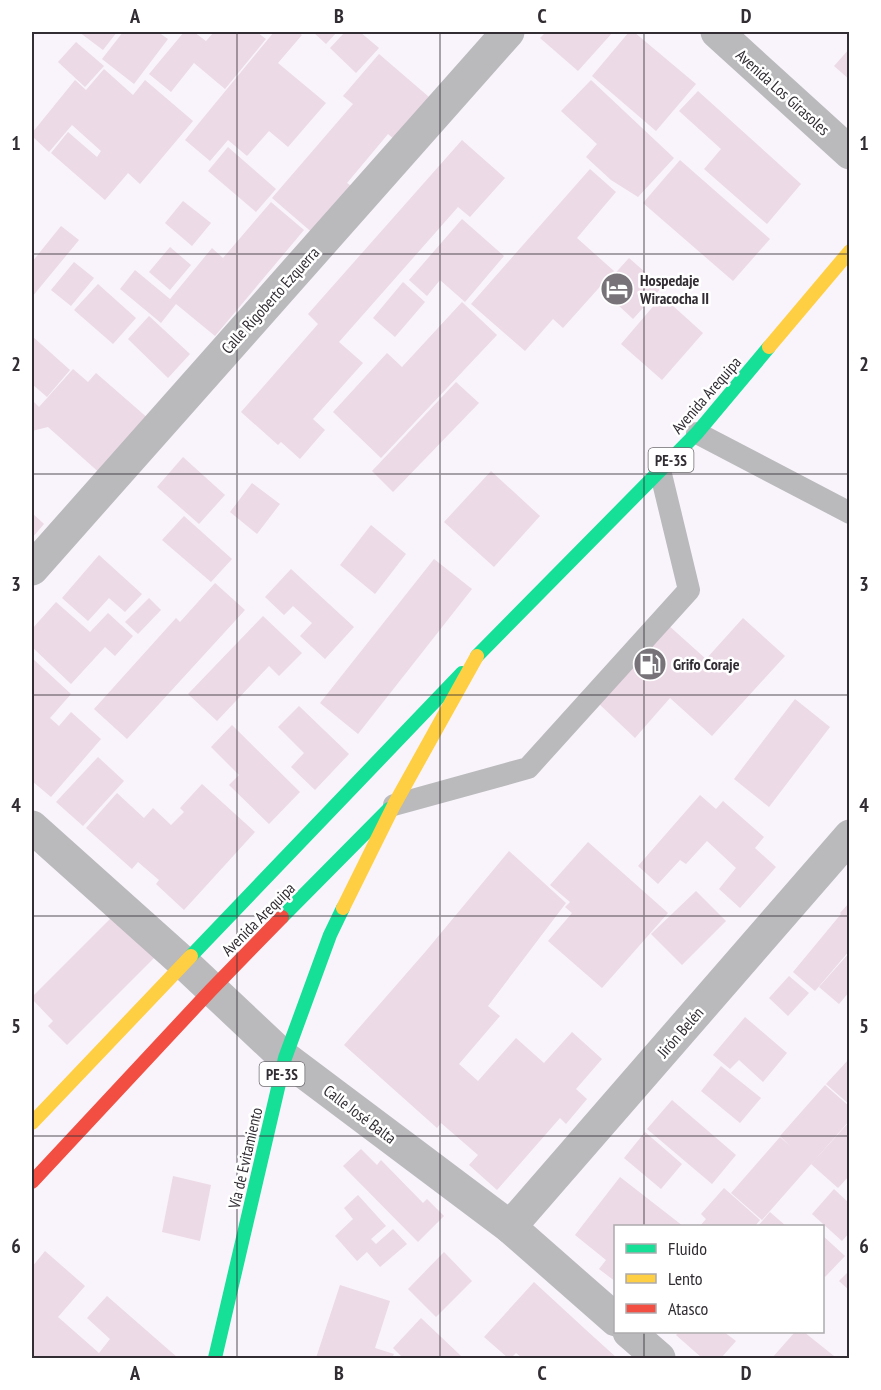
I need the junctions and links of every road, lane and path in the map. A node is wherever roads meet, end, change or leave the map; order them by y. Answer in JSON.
{"nodes":[{"id":1,"x":508,"y":32,"type":"edge"},
{"id":2,"x":717,"y":32,"type":"edge"},
{"id":3,"x":849,"y":153,"type":"edge"},
{"id":4,"x":849,"y":250,"type":"edge"},
{"id":5,"x":697,"y":433,"type":"junction"},
{"id":6,"x":660,"y":470,"type":"junction"},
{"id":7,"x":849,"y":513,"type":"edge"},
{"id":8,"x":32,"y":569,"type":"edge"},
{"id":9,"x":477,"y":656,"type":"junction"},
{"id":10,"x":394,"y":804,"type":"junction"},
{"id":11,"x":32,"y":826,"type":"edge"},
{"id":12,"x":849,"y":836,"type":"edge"},
{"id":13,"x":185,"y":964,"type":"junction"},
{"id":14,"x":211,"y":990,"type":"junction"},
{"id":15,"x":285,"y":1058,"type":"junction"},
{"id":16,"x":32,"y":1123,"type":"edge"},
{"id":17,"x":32,"y":1182,"type":"edge"},
{"id":18,"x":510,"y":1227,"type":"junction"},
{"id":19,"x":614,"y":1319,"type":"edge"},
{"id":20,"x":630,"y":1333,"type":"edge"},
{"id":21,"x":215,"y":1359,"type":"edge"},
{"id":22,"x":659,"y":1359,"type":"edge"}],
"edges":[{"from":1,"to":8,"type":"street","name":"Calle Rigoberto Ezquerra"},
{"from":2,"to":3,"type":"street","name":"Avenida Los Girasoles"},
{"from":4,"to":5,"type":"main road","name":"Avenida Arequipa","number":"PE-3S"},
{"from":5,"to":6,"type":"main road","name":"Avenida Arequipa","number":"PE-3S"},
{"from":5,"to":7,"type":"lane"},
{"from":6,"to":9,"type":"main road","name":"Avenida Arequipa","number":"PE-3S"},
{"from":6,"to":10,"type":"lane"},
{"from":9,"to":10,"type":"main road","name":"Avenida Arequipa","number":"PE-3S"},
{"from":9,"to":13,"type":"main road","name":"Avenida Arequipa"},
{"from":10,"to":14,"type":"main road","name":"Avenida Arequipa"},
{"from":10,"to":15,"type":"main road","name":"Vía de Evitamiento","number":"PE-3S"},
{"from":11,"to":13,"type":"street","name":"Calle José Balta"},
{"from":12,"to":18,"type":"street","name":"Jirón Belén"},
{"from":13,"to":14,"type":"street","name":"Calle José Balta"},
{"from":13,"to":16,"type":"main road","name":"Avenida Arequipa"},
{"from":14,"to":15,"type":"street","name":"Calle José Balta"},
{"from":14,"to":17,"type":"main road","name":"Avenida Arequipa"},
{"from":15,"to":18,"type":"street","name":"Calle José Balta"},
{"from":15,"to":21,"type":"main road","name":"Vía de Evitamiento","number":"PE-3S"},
{"from":18,"to":19,"type":"street","name":"Calle José Balta"},
{"from":20,"to":22,"type":"street"}]}
